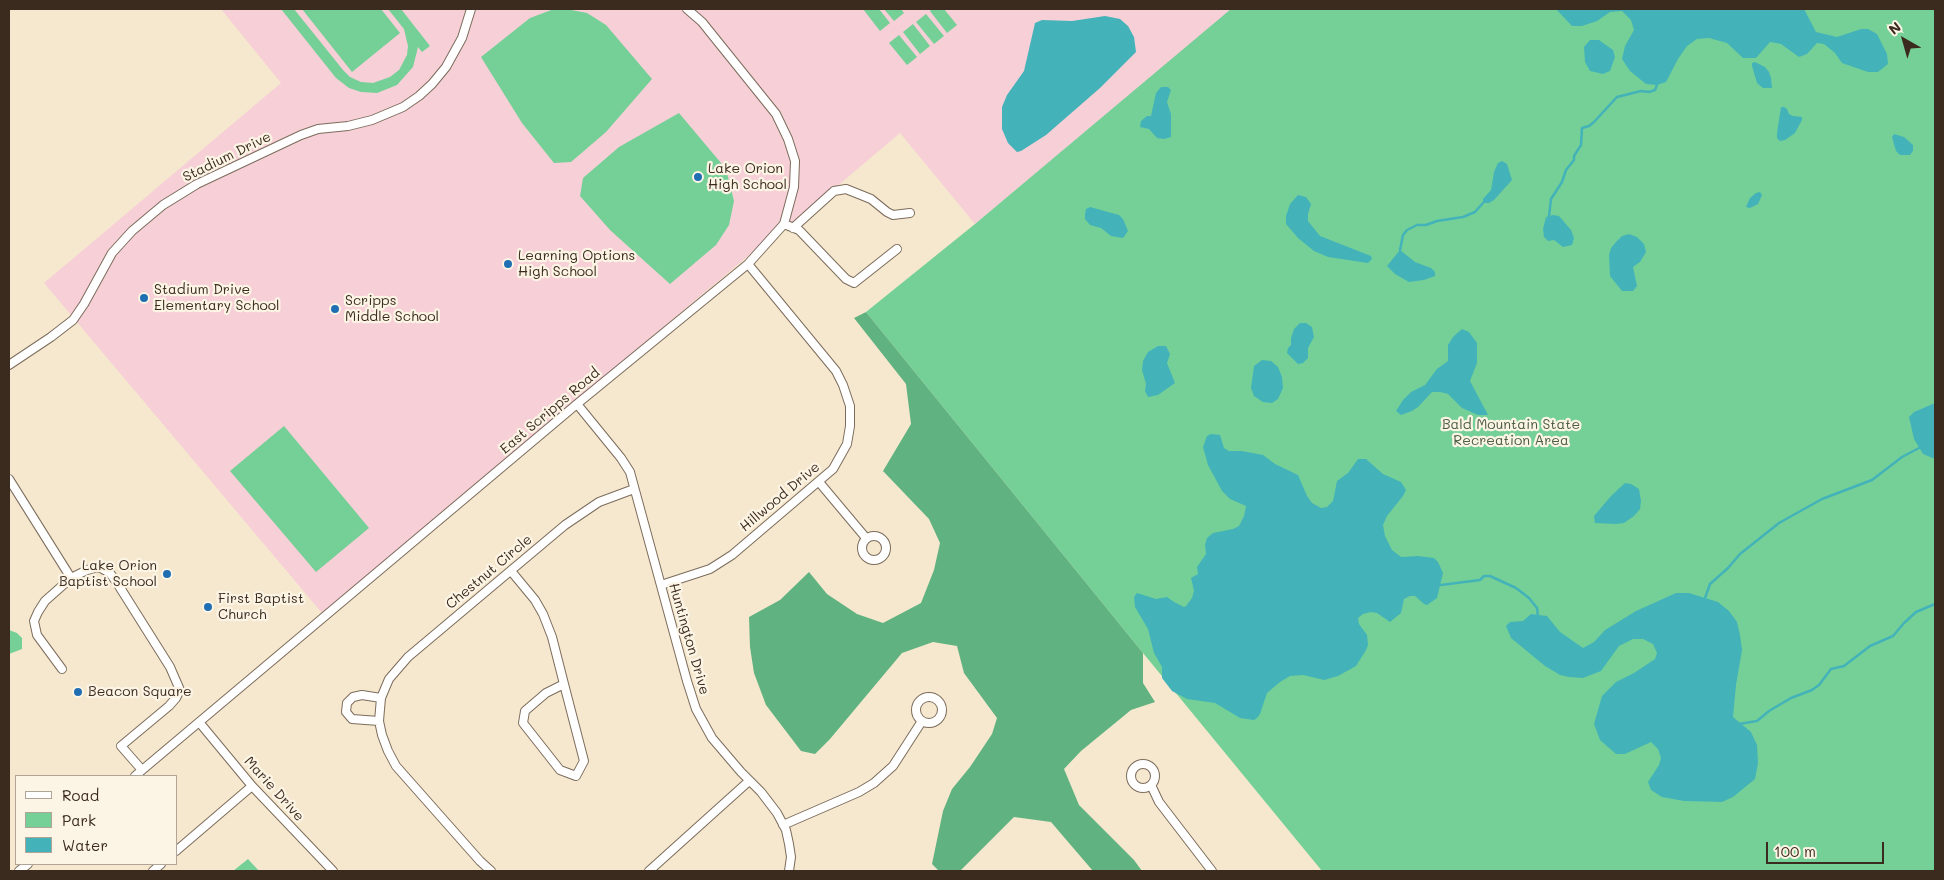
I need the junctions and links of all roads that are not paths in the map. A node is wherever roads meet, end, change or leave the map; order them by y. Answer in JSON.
{"nodes":[{"id":1,"x":471,"y":9,"type":"edge"},
{"id":2,"x":688,"y":9,"type":"edge"},
{"id":3,"x":910,"y":213,"type":"dead end"},
{"id":4,"x":784,"y":224,"type":"junction"},
{"id":5,"x":793,"y":228,"type":"junction"},
{"id":6,"x":897,"y":249,"type":"dead end"},
{"id":7,"x":748,"y":264,"type":"junction"},
{"id":8,"x":9,"y":365,"type":"edge"},
{"id":9,"x":577,"y":404,"type":"junction"},
{"id":10,"x":9,"y":479,"type":"edge"},
{"id":11,"x":819,"y":482,"type":"junction"},
{"id":12,"x":634,"y":489,"type":"junction"},
{"id":13,"x":866,"y":538,"type":"dead end"},
{"id":14,"x":511,"y":571,"type":"junction"},
{"id":15,"x":71,"y":578,"type":"junction"},
{"id":16,"x":661,"y":585,"type":"junction"},
{"id":17,"x":62,"y":669,"type":"dead end"},
{"id":18,"x":564,"y":684,"type":"junction"},
{"id":19,"x":380,"y":698,"type":"junction"},
{"id":20,"x":379,"y":721,"type":"junction"},
{"id":21,"x":922,"y":721,"type":"dead end"},
{"id":22,"x":199,"y":722,"type":"junction"},
{"id":23,"x":142,"y":770,"type":"junction"},
{"id":24,"x":136,"y":775,"type":"edge"},
{"id":25,"x":749,"y":781,"type":"junction"},
{"id":26,"x":1151,"y":785,"type":"dead end"},
{"id":27,"x":252,"y":786,"type":"junction"},
{"id":28,"x":783,"y":825,"type":"junction"},
{"id":29,"x":178,"y":849,"type":"edge"},
{"id":30,"x":333,"y":871,"type":"edge"},
{"id":31,"x":491,"y":871,"type":"edge"},
{"id":32,"x":650,"y":871,"type":"edge"},
{"id":33,"x":789,"y":871,"type":"edge"},
{"id":34,"x":1212,"y":871,"type":"edge"}],
"edges":[{"from":1,"to":8,"type":"street","name":"Stadium Drive"},
{"from":2,"to":4,"type":"street","name":"East Scripps Road"},
{"from":3,"to":5,"type":"street"},
{"from":4,"to":5,"type":"street"},
{"from":4,"to":7,"type":"street","name":"East Scripps Road"},
{"from":5,"to":6,"type":"street"},
{"from":7,"to":9,"type":"street","name":"East Scripps Road"},
{"from":7,"to":11,"type":"street","name":"Hillwood Drive"},
{"from":9,"to":12,"type":"street","name":"Huntington Drive"},
{"from":9,"to":22,"type":"street","name":"East Scripps Road"},
{"from":10,"to":15,"type":"street"},
{"from":11,"to":13,"type":"street"},
{"from":11,"to":16,"type":"street","name":"Hillwood Drive"},
{"from":12,"to":14,"type":"street","name":"Chestnut Circle"},
{"from":12,"to":16,"type":"street","name":"Huntington Drive"},
{"from":14,"to":18,"type":"street"},
{"from":14,"to":19,"type":"street","name":"Chestnut Circle"},
{"from":15,"to":17,"type":"street"},
{"from":15,"to":23,"type":"street"},
{"from":16,"to":25,"type":"street","name":"Huntington Drive"},
{"from":18,"to":18,"type":"street"},
{"from":19,"to":20,"type":"street","name":"Chestnut Circle"},
{"from":19,"to":20,"type":"street"},
{"from":20,"to":31,"type":"street","name":"Chestnut Circle"},
{"from":21,"to":28,"type":"street"},
{"from":22,"to":23,"type":"street","name":"East Scripps Road"},
{"from":22,"to":27,"type":"street","name":"Marie Drive"},
{"from":23,"to":24,"type":"street","name":"East Scripps Road"},
{"from":25,"to":28,"type":"street","name":"Huntington Drive"},
{"from":25,"to":32,"type":"street"},
{"from":26,"to":34,"type":"street"},
{"from":27,"to":29,"type":"street"},
{"from":27,"to":30,"type":"street","name":"Marie Drive"},
{"from":28,"to":33,"type":"street","name":"Huntington Drive"}]}
